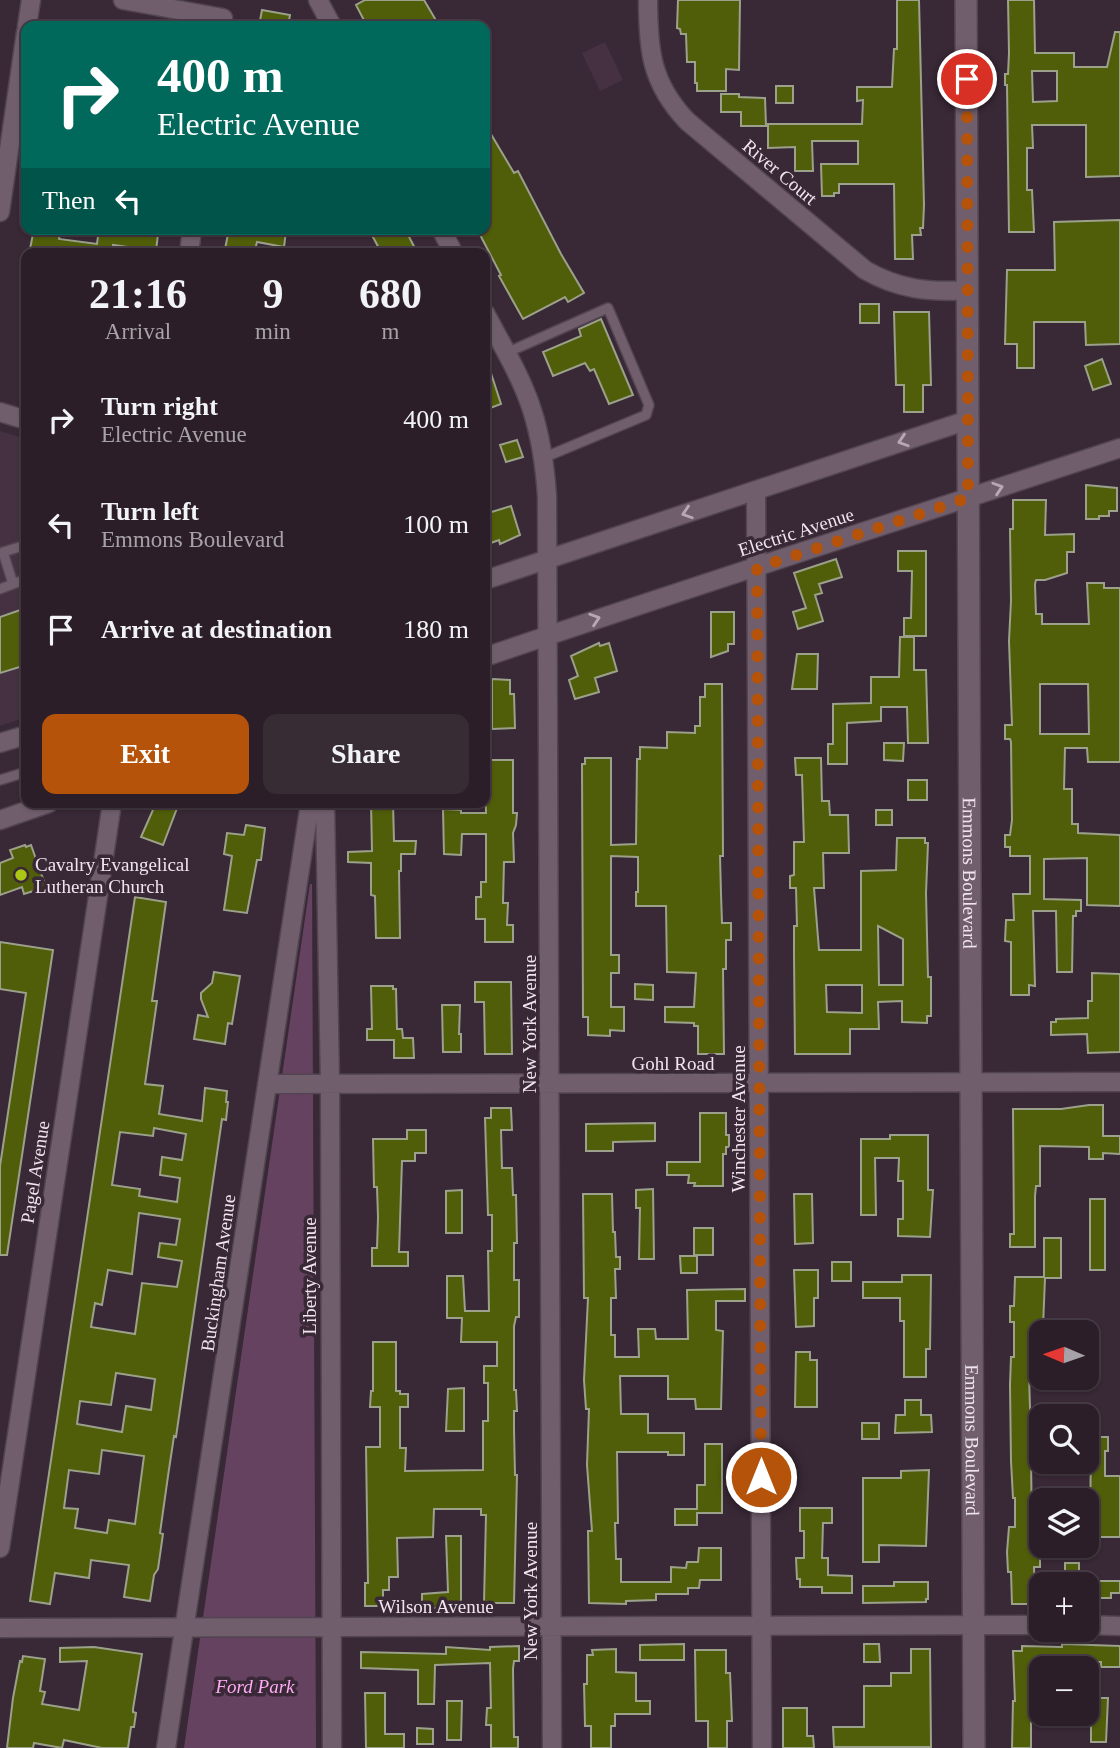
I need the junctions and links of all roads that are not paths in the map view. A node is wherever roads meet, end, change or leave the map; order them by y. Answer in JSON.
{"nodes":[{"id":1,"x":31,"y":0,"type":"edge"},
{"id":2,"x":123,"y":0,"type":"edge"},
{"id":3,"x":226,"y":0,"type":"edge"},
{"id":4,"x":318,"y":0,"type":"edge"},
{"id":5,"x":648,"y":0,"type":"edge"},
{"id":6,"x":966,"y":0,"type":"edge"},
{"id":7,"x":28,"y":21,"type":"edge"},
{"id":8,"x":218,"y":21,"type":"edge"},
{"id":9,"x":223,"y":21,"type":"edge"},
{"id":10,"x":329,"y":21,"type":"edge"},
{"id":11,"x":21,"y":64,"type":"edge"},
{"id":12,"x":2,"y":186,"type":"edge"},
{"id":13,"x":0,"y":212,"type":"edge"},
{"id":14,"x":968,"y":290,"type":"junction"},
{"id":15,"x":490,"y":327,"type":"edge"},
{"id":16,"x":496,"y":344,"type":"edge"},
{"id":17,"x":0,"y":412,"type":"edge"},
{"id":18,"x":21,"y":418,"type":"edge"},
{"id":19,"x":968,"y":420,"type":"junction"},
{"id":20,"x":1120,"y":448,"type":"edge"},
{"id":21,"x":543,"y":458,"type":"junction"},
{"id":22,"x":756,"y":491,"type":"junction"},
{"id":23,"x":968,"y":498,"type":"junction"},
{"id":24,"x":21,"y":547,"type":"edge"},
{"id":25,"x":548,"y":559,"type":"junction"},
{"id":26,"x":757,"y":568,"type":"junction"},
{"id":27,"x":490,"y":578,"type":"edge"},
{"id":28,"x":21,"y":581,"type":"edge"},
{"id":29,"x":13,"y":584,"type":"junction"},
{"id":30,"x":0,"y":589,"type":"edge"},
{"id":31,"x":549,"y":635,"type":"junction"},
{"id":32,"x":490,"y":655,"type":"edge"},
{"id":33,"x":21,"y":736,"type":"edge"},
{"id":34,"x":0,"y":743,"type":"edge"},
{"id":35,"x":21,"y":774,"type":"edge"},
{"id":36,"x":0,"y":780,"type":"edge"},
{"id":37,"x":35,"y":808,"type":"edge"},
{"id":38,"x":111,"y":808,"type":"edge"},
{"id":39,"x":309,"y":808,"type":"edge"},
{"id":40,"x":325,"y":808,"type":"edge"},
{"id":41,"x":0,"y":820,"type":"edge"},
{"id":42,"x":1120,"y":1082,"type":"edge"},
{"id":43,"x":551,"y":1083,"type":"junction"},
{"id":44,"x":971,"y":1083,"type":"junction"},
{"id":45,"x":267,"y":1084,"type":"junction"},
{"id":46,"x":330,"y":1084,"type":"junction"},
{"id":47,"x":759,"y":1084,"type":"junction"},
{"id":48,"x":0,"y":1548,"type":"edge"},
{"id":49,"x":973,"y":1625,"type":"junction"},
{"id":50,"x":1029,"y":1625,"type":"edge"},
{"id":51,"x":1099,"y":1625,"type":"edge"},
{"id":52,"x":551,"y":1626,"type":"junction"},
{"id":53,"x":1120,"y":1626,"type":"edge"},
{"id":54,"x":185,"y":1627,"type":"junction"},
{"id":55,"x":0,"y":1628,"type":"edge"},
{"id":56,"x":332,"y":1628,"type":"junction"},
{"id":57,"x":761,"y":1628,"type":"junction"},
{"id":58,"x":166,"y":1748,"type":"edge"},
{"id":59,"x":332,"y":1748,"type":"edge"},
{"id":60,"x":552,"y":1748,"type":"edge"},
{"id":61,"x":762,"y":1748,"type":"edge"},
{"id":62,"x":974,"y":1748,"type":"edge"}],
"edges":[{"from":1,"to":7,"type":"street"},
{"from":2,"to":8,"type":"street"},
{"from":3,"to":9,"type":"street"},
{"from":4,"to":10,"type":"street"},
{"from":5,"to":14,"type":"street","name":"River Court"},
{"from":6,"to":14,"type":"street","name":"Emmons Boulevard"},
{"from":11,"to":12,"type":"street"},
{"from":12,"to":13,"type":"street"},
{"from":14,"to":19,"type":"street","name":"Emmons Boulevard"},
{"from":15,"to":16,"type":"street","name":"New York Avenue"},
{"from":16,"to":21,"type":"street","name":"New York Avenue"},
{"from":16,"to":21,"type":"lane"},
{"from":17,"to":18,"type":"street"},
{"from":19,"to":22,"type":"street","one_way":true},
{"from":19,"to":23,"type":"street","name":"Emmons Boulevard"},
{"from":23,"to":20,"type":"street","name":"Electric Avenue","one_way":true},
{"from":21,"to":25,"type":"street","name":"New York Avenue"},
{"from":22,"to":25,"type":"street","one_way":true},
{"from":22,"to":26,"type":"street","name":"Winchester Avenue"},
{"from":23,"to":26,"type":"street","name":"Electric Avenue"},
{"from":23,"to":44,"type":"street","name":"Emmons Boulevard"},
{"from":24,"to":29,"type":"lane"},
{"from":25,"to":27,"type":"street"},
{"from":25,"to":31,"type":"street","name":"New York Avenue"},
{"from":31,"to":26,"type":"street","name":"Electric Avenue","one_way":true},
{"from":26,"to":47,"type":"street","name":"Winchester Avenue"},
{"from":28,"to":29,"type":"lane"},
{"from":29,"to":30,"type":"lane"},
{"from":31,"to":32,"type":"street","name":"Electric Avenue"},
{"from":31,"to":43,"type":"street","name":"New York Avenue"},
{"from":33,"to":34,"type":"street"},
{"from":35,"to":36,"type":"lane"},
{"from":37,"to":41,"type":"street"},
{"from":38,"to":48,"type":"street","name":"Pagel Avenue"},
{"from":39,"to":45,"type":"street","name":"Buckingham Avenue"},
{"from":40,"to":46,"type":"street","name":"Liberty Avenue"},
{"from":42,"to":44,"type":"street","name":"Gohl Road"},
{"from":43,"to":46,"type":"street","name":"Gohl Road"},
{"from":43,"to":47,"type":"street","name":"Gohl Road"},
{"from":43,"to":52,"type":"street","name":"New York Avenue"},
{"from":44,"to":47,"type":"street","name":"Gohl Road"},
{"from":44,"to":49,"type":"street","name":"Emmons Boulevard"},
{"from":45,"to":46,"type":"street","name":"Gohl Road"},
{"from":45,"to":54,"type":"street","name":"Buckingham Avenue"},
{"from":46,"to":56,"type":"street","name":"Liberty Avenue"},
{"from":47,"to":57,"type":"street","name":"Winchester Avenue"},
{"from":49,"to":50,"type":"street","name":"Wilson Avenue"},
{"from":49,"to":57,"type":"street","name":"Wilson Avenue"},
{"from":49,"to":62,"type":"street","name":"Emmons Boulevard"},
{"from":51,"to":53,"type":"street"},
{"from":52,"to":56,"type":"street","name":"Wilson Avenue"},
{"from":52,"to":57,"type":"street","name":"Wilson Avenue"},
{"from":52,"to":60,"type":"street","name":"New York Avenue"},
{"from":54,"to":55,"type":"street","name":"Wilson Avenue"},
{"from":54,"to":56,"type":"street","name":"Wilson Avenue"},
{"from":54,"to":58,"type":"street","name":"Buckingham Avenue"},
{"from":56,"to":59,"type":"street","name":"Liberty Avenue"},
{"from":57,"to":61,"type":"street","name":"Winchester Avenue"}]}
